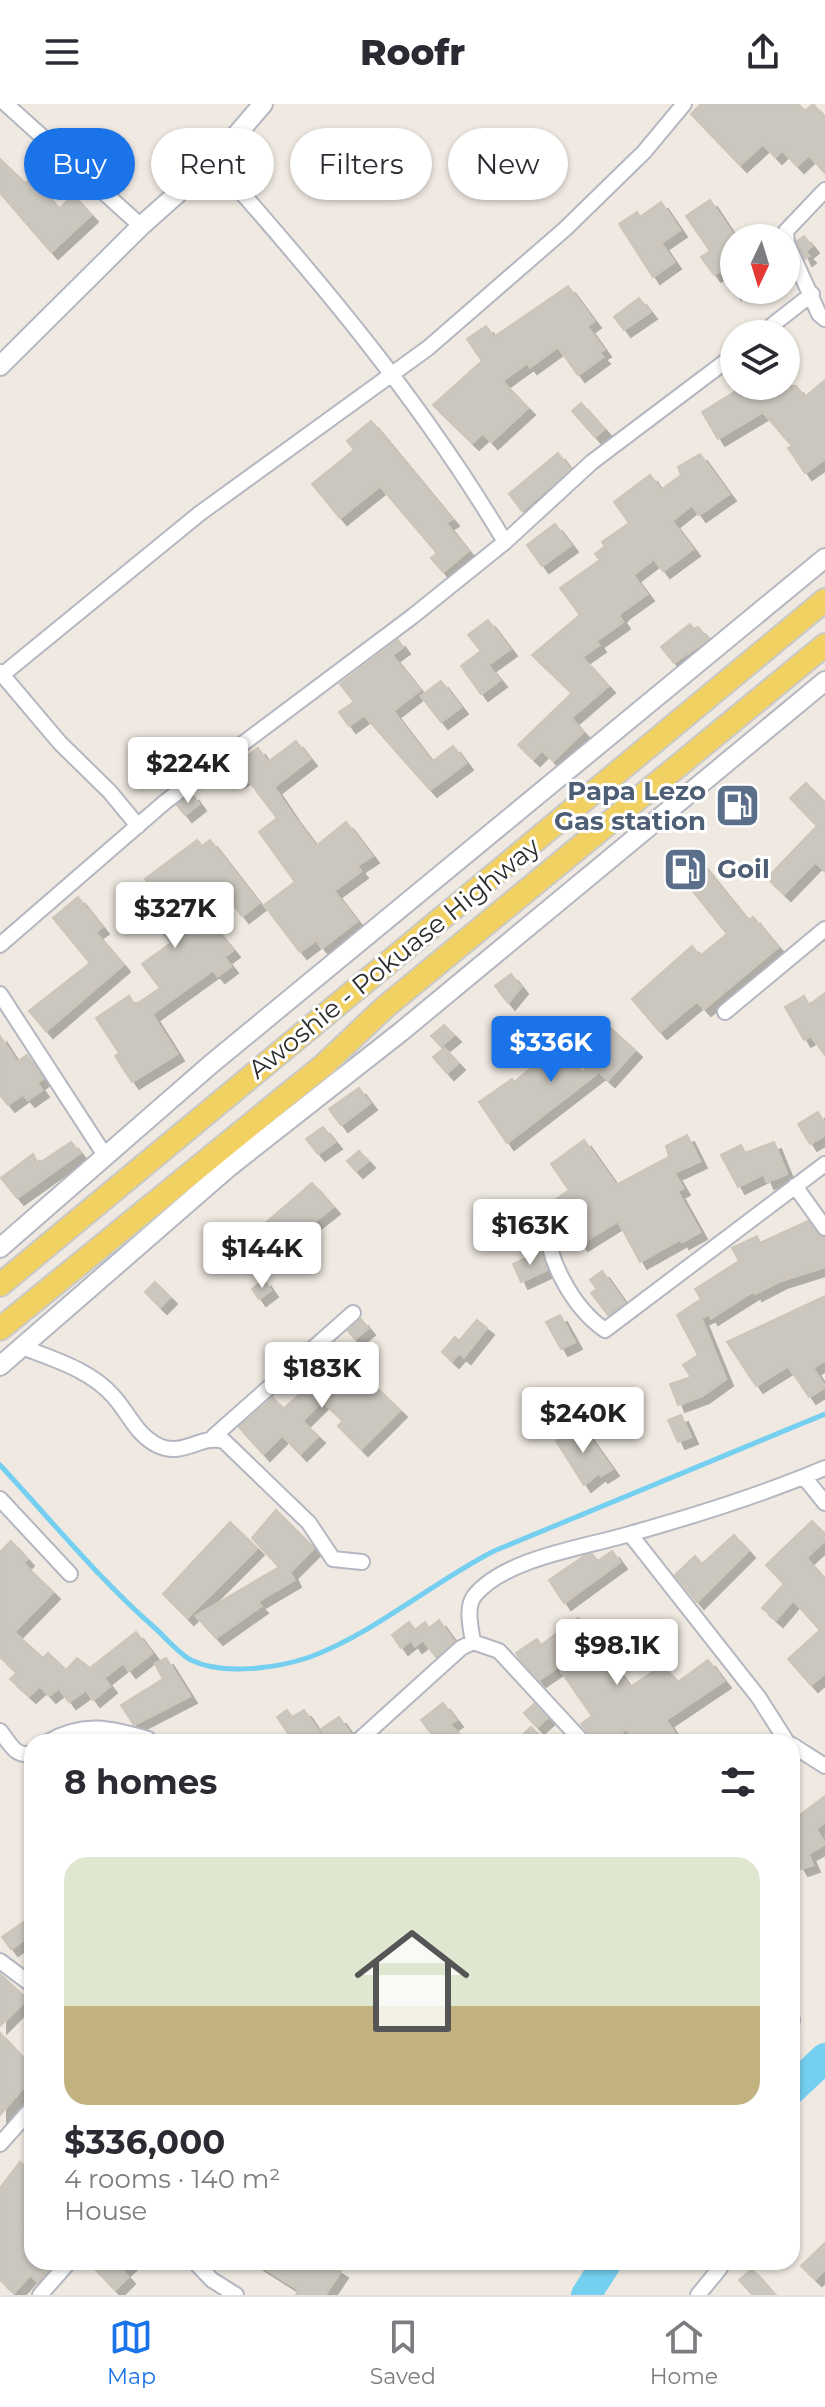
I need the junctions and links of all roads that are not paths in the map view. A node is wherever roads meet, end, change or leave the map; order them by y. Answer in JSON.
{"nodes":[{"id":1,"x":6,"y":104,"type":"edge"},
{"id":2,"x":263,"y":104,"type":"edge"},
{"id":3,"x":684,"y":104,"type":"edge"},
{"id":4,"x":242,"y":128,"type":"edge"},
{"id":5,"x":825,"y":190,"type":"edge"},
{"id":6,"x":170,"y":200,"type":"edge"},
{"id":7,"x":249,"y":200,"type":"edge"},
{"id":8,"x":141,"y":226,"type":"junction"},
{"id":9,"x":812,"y":294,"type":"junction"},
{"id":10,"x":825,"y":319,"type":"edge"},
{"id":11,"x":779,"y":320,"type":"edge"},
{"id":12,"x":0,"y":366,"type":"edge"},
{"id":13,"x":720,"y":366,"type":"edge"},
{"id":14,"x":391,"y":373,"type":"junction"},
{"id":15,"x":505,"y":542,"type":"junction"},
{"id":16,"x":825,"y":558,"type":"edge"},
{"id":17,"x":825,"y":600,"type":"edge"},
{"id":18,"x":825,"y":645,"type":"edge"},
{"id":19,"x":1,"y":673,"type":"edge"},
{"id":20,"x":825,"y":681,"type":"edge"},
{"id":21,"x":138,"y":826,"type":"junction"},
{"id":22,"x":825,"y":929,"type":"edge"},
{"id":23,"x":0,"y":945,"type":"edge"},
{"id":24,"x":0,"y":994,"type":"edge"},
{"id":25,"x":725,"y":1012,"type":"dead end"},
{"id":26,"x":305,"y":1031,"type":"junction"},
{"id":27,"x":325,"y":1064,"type":"junction"},
{"id":28,"x":106,"y":1157,"type":"junction"},
{"id":29,"x":825,"y":1164,"type":"edge"},
{"id":30,"x":795,"y":1186,"type":"junction"},
{"id":31,"x":548,"y":1215,"type":"dead end"},
{"id":32,"x":825,"y":1228,"type":"edge"},
{"id":33,"x":0,"y":1248,"type":"edge"},
{"id":34,"x":0,"y":1285,"type":"edge"},
{"id":35,"x":353,"y":1313,"type":"dead end"},
{"id":36,"x":0,"y":1329,"type":"edge"},
{"id":37,"x":22,"y":1347,"type":"junction"},
{"id":38,"x":0,"y":1366,"type":"edge"},
{"id":39,"x":213,"y":1437,"type":"junction"},
{"id":40,"x":825,"y":1468,"type":"edge"},
{"id":41,"x":804,"y":1477,"type":"junction"},
{"id":42,"x":0,"y":1499,"type":"edge"},
{"id":43,"x":825,"y":1503,"type":"edge"},
{"id":44,"x":630,"y":1534,"type":"junction"},
{"id":45,"x":362,"y":1562,"type":"dead end"},
{"id":46,"x":70,"y":1574,"type":"dead end"},
{"id":47,"x":473,"y":1642,"type":"junction"},
{"id":48,"x":0,"y":1731,"type":"edge"},
{"id":49,"x":67,"y":1734,"type":"edge"},
{"id":50,"x":132,"y":1734,"type":"edge"},
{"id":51,"x":367,"y":1734,"type":"edge"},
{"id":52,"x":576,"y":1734,"type":"edge"},
{"id":53,"x":783,"y":1734,"type":"edge"},
{"id":54,"x":800,"y":1750,"type":"edge"},
{"id":55,"x":24,"y":1755,"type":"edge"},
{"id":56,"x":825,"y":1766,"type":"edge"},
{"id":57,"x":0,"y":1961,"type":"edge"},
{"id":58,"x":24,"y":1979,"type":"edge"},
{"id":59,"x":24,"y":2121,"type":"edge"},
{"id":60,"x":0,"y":2144,"type":"edge"},
{"id":61,"x":62,"y":2270,"type":"edge"},
{"id":62,"x":201,"y":2270,"type":"edge"},
{"id":63,"x":718,"y":2270,"type":"edge"},
{"id":64,"x":216,"y":2289,"type":"edge"},
{"id":65,"x":40,"y":2295,"type":"edge"},
{"id":66,"x":236,"y":2295,"type":"edge"},
{"id":67,"x":698,"y":2295,"type":"edge"}],
"edges":[{"from":1,"to":8,"type":"street"},
{"from":2,"to":4,"type":"street"},
{"from":3,"to":14,"type":"street"},
{"from":5,"to":9,"type":"street"},
{"from":6,"to":8,"type":"street"},
{"from":7,"to":14,"type":"street"},
{"from":8,"to":12,"type":"street"},
{"from":9,"to":10,"type":"street"},
{"from":9,"to":11,"type":"street"},
{"from":13,"to":15,"type":"street"},
{"from":14,"to":15,"type":"street"},
{"from":14,"to":19,"type":"street"},
{"from":15,"to":21,"type":"street"},
{"from":16,"to":28,"type":"street"},
{"from":17,"to":26,"type":"main road","name":"Awoshie - Pokuase Highway"},
{"from":18,"to":27,"type":"main road","name":"Awoshie - Pokuase Highway"},
{"from":19,"to":21,"type":"street"},
{"from":20,"to":37,"type":"street"},
{"from":21,"to":23,"type":"street"},
{"from":22,"to":25,"type":"street"},
{"from":24,"to":28,"type":"street"},
{"from":26,"to":27,"type":"main road"},
{"from":26,"to":34,"type":"main road","name":"Awoshie - Pokuase Highway"},
{"from":27,"to":36,"type":"main road","name":"Awoshie - Pokuase Highway"},
{"from":28,"to":33,"type":"street"},
{"from":29,"to":30,"type":"street"},
{"from":30,"to":31,"type":"street"},
{"from":30,"to":32,"type":"street"},
{"from":35,"to":39,"type":"street"},
{"from":37,"to":38,"type":"street"},
{"from":37,"to":39,"type":"street"},
{"from":39,"to":45,"type":"street"},
{"from":40,"to":41,"type":"street"},
{"from":41,"to":43,"type":"street"},
{"from":41,"to":44,"type":"street"},
{"from":42,"to":46,"type":"street"},
{"from":44,"to":47,"type":"street"},
{"from":44,"to":53,"type":"street"},
{"from":47,"to":51,"type":"street"},
{"from":47,"to":52,"type":"street"},
{"from":48,"to":55,"type":"street"},
{"from":49,"to":50,"type":"street"},
{"from":54,"to":56,"type":"street"},
{"from":57,"to":58,"type":"street"},
{"from":59,"to":60,"type":"street"},
{"from":61,"to":65,"type":"street"},
{"from":62,"to":64,"type":"street"},
{"from":63,"to":67,"type":"street"},
{"from":64,"to":66,"type":"street"}]}
